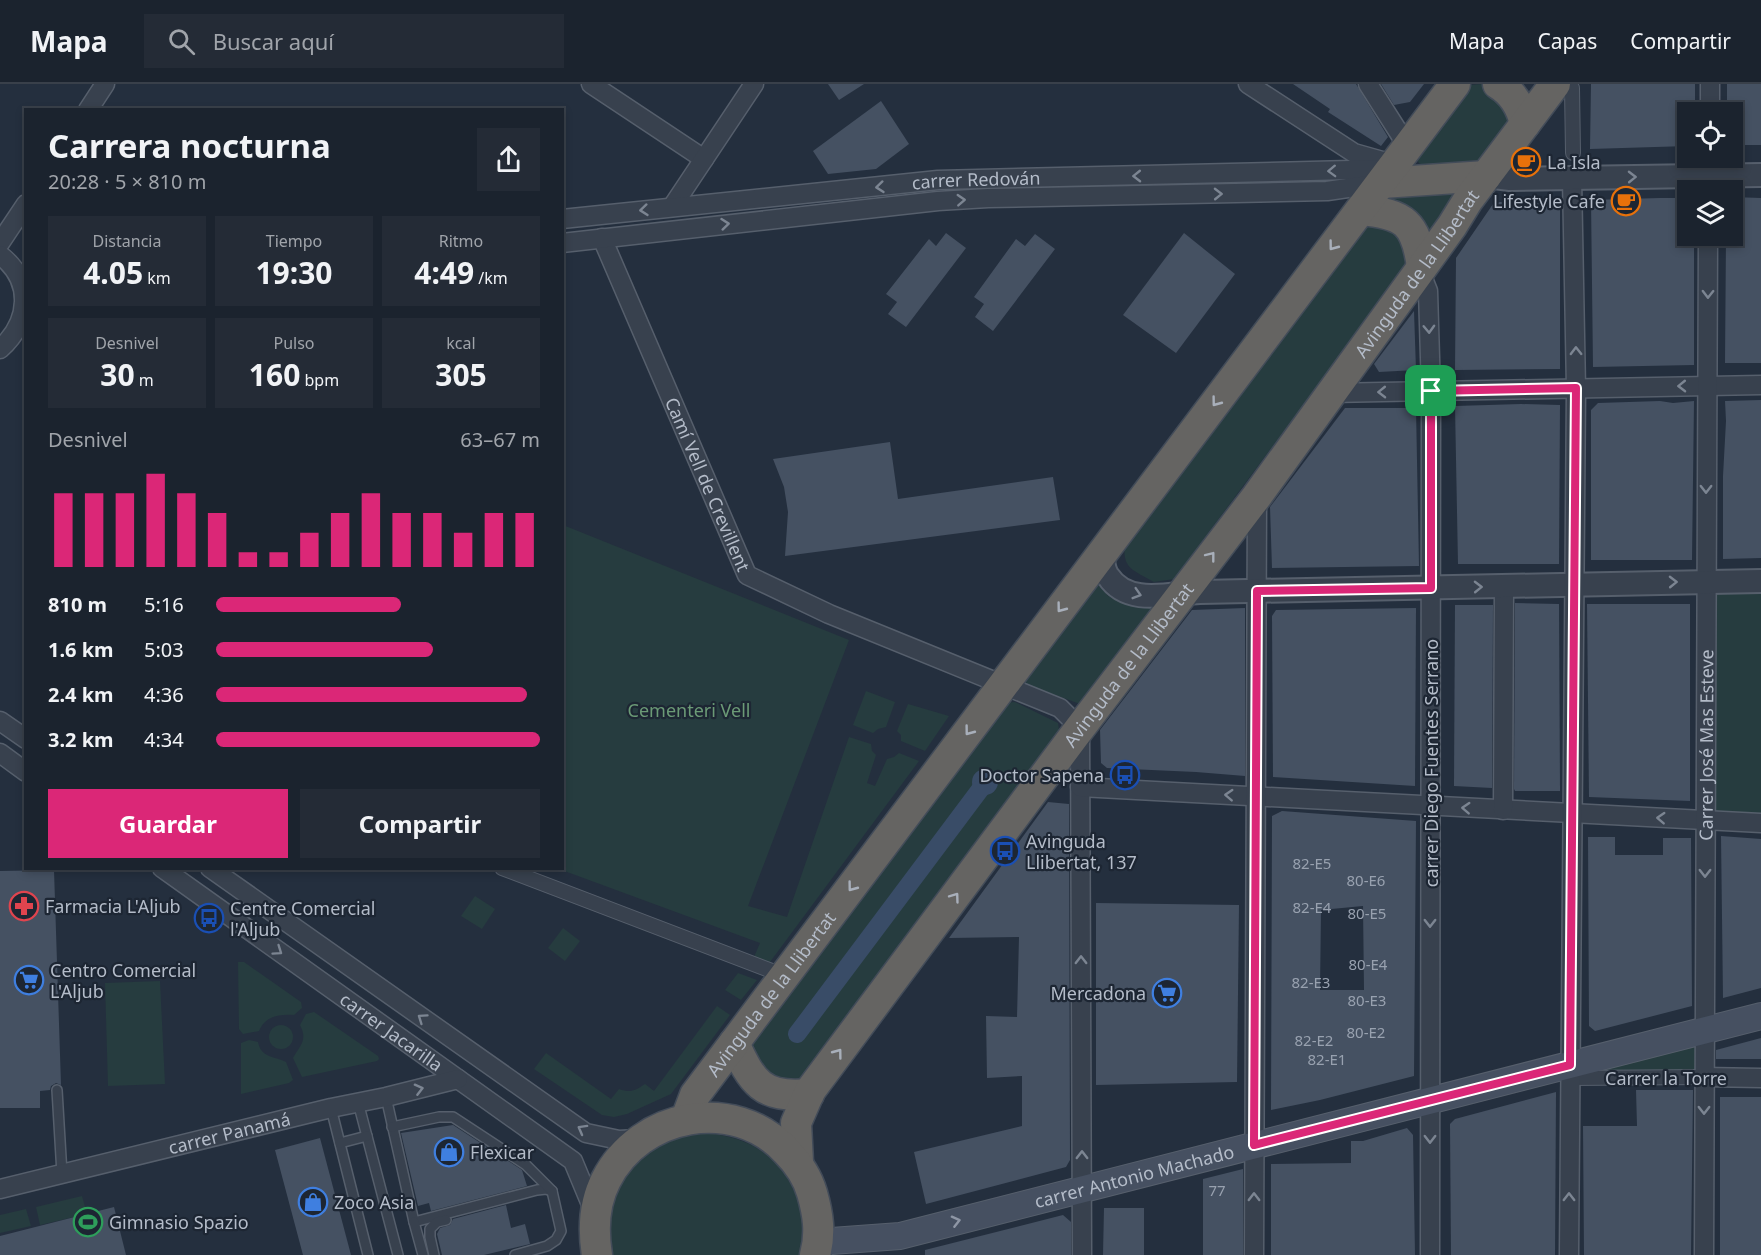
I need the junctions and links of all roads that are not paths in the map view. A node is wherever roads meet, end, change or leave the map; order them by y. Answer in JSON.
{"nodes":[{"id":1,"x":105,"y":84,"type":"edge"},
{"id":2,"x":591,"y":84,"type":"edge"},
{"id":3,"x":754,"y":84,"type":"edge"},
{"id":4,"x":1248,"y":84,"type":"edge"},
{"id":5,"x":1368,"y":84,"type":"edge"},
{"id":6,"x":1455,"y":84,"type":"edge"},
{"id":7,"x":1498,"y":84,"type":"edge"},
{"id":8,"x":1556,"y":84,"type":"edge"},
{"id":9,"x":1567,"y":84,"type":"edge"},
{"id":10,"x":1710,"y":84,"type":"edge"},
{"id":11,"x":1710,"y":102,"type":"edge"},
{"id":12,"x":89,"y":108,"type":"edge"},
{"id":13,"x":1525,"y":124,"type":"junction"},
{"id":14,"x":1574,"y":153,"type":"dead end"},
{"id":15,"x":704,"y":159,"type":"junction"},
{"id":16,"x":1394,"y":166,"type":"junction"},
{"id":17,"x":1709,"y":175,"type":"edge"},
{"id":18,"x":1761,"y":175,"type":"edge"},
{"id":19,"x":1486,"y":176,"type":"junction"},
{"id":20,"x":1572,"y":178,"type":"junction"},
{"id":21,"x":24,"y":207,"type":"edge"},
{"id":22,"x":672,"y":207,"type":"junction"},
{"id":23,"x":1361,"y":210,"type":"junction"},
{"id":24,"x":564,"y":219,"type":"edge"},
{"id":25,"x":602,"y":238,"type":"junction"},
{"id":26,"x":0,"y":243,"type":"edge"},
{"id":27,"x":564,"y":243,"type":"edge"},
{"id":28,"x":1708,"y":246,"type":"edge"},
{"id":29,"x":0,"y":255,"type":"edge"},
{"id":30,"x":1421,"y":269,"type":"junction"},
{"id":31,"x":22,"y":278,"type":"edge"},
{"id":32,"x":23,"y":319,"type":"edge"},
{"id":33,"x":0,"y":349,"type":"edge"},
{"id":34,"x":1761,"y":385,"type":"edge"},
{"id":35,"x":1707,"y":386,"type":"junction"},
{"id":36,"x":1576,"y":388,"type":"junction"},
{"id":37,"x":1431,"y":391,"type":"junction"},
{"id":38,"x":1330,"y":393,"type":"junction"},
{"id":39,"x":1257,"y":496,"type":"junction"},
{"id":40,"x":1102,"y":554,"type":"junction"},
{"id":41,"x":1761,"y":581,"type":"edge"},
{"id":42,"x":1706,"y":582,"type":"junction"},
{"id":43,"x":1575,"y":585,"type":"junction"},
{"id":44,"x":1504,"y":586,"type":"junction"},
{"id":45,"x":1431,"y":588,"type":"junction"},
{"id":46,"x":1257,"y":591,"type":"junction"},
{"id":47,"x":1182,"y":593,"type":"junction"},
{"id":48,"x":1004,"y":685,"type":"junction"},
{"id":49,"x":0,"y":721,"type":"edge"},
{"id":50,"x":1080,"y":728,"type":"junction"},
{"id":51,"x":24,"y":738,"type":"edge"},
{"id":52,"x":0,"y":753,"type":"edge"},
{"id":53,"x":24,"y":771,"type":"edge"},
{"id":54,"x":1080,"y":787,"type":"junction"},
{"id":55,"x":1256,"y":796,"type":"junction"},
{"id":56,"x":1431,"y":806,"type":"junction"},
{"id":57,"x":1503,"y":810,"type":"junction"},
{"id":58,"x":1573,"y":813,"type":"junction"},
{"id":59,"x":1705,"y":820,"type":"junction"},
{"id":60,"x":1761,"y":823,"type":"edge"},
{"id":61,"x":165,"y":870,"type":"edge"},
{"id":62,"x":213,"y":870,"type":"edge"},
{"id":63,"x":507,"y":870,"type":"edge"},
{"id":64,"x":785,"y":976,"type":"junction"},
{"id":65,"x":1761,"y":1016,"type":"edge"},
{"id":66,"x":1704,"y":1031,"type":"junction"},
{"id":67,"x":734,"y":1043,"type":"junction"},
{"id":68,"x":473,"y":1054,"type":"junction"},
{"id":69,"x":1570,"y":1072,"type":"junction"},
{"id":70,"x":1704,"y":1077,"type":"junction"},
{"id":71,"x":1761,"y":1078,"type":"edge"},
{"id":72,"x":458,"y":1079,"type":"junction"},
{"id":73,"x":57,"y":1090,"type":"dead end"},
{"id":74,"x":809,"y":1094,"type":"junction"},
{"id":75,"x":386,"y":1097,"type":"junction"},
{"id":76,"x":1430,"y":1101,"type":"junction"},
{"id":77,"x":358,"y":1102,"type":"junction"},
{"id":78,"x":330,"y":1108,"type":"junction"},
{"id":79,"x":686,"y":1119,"type":"junction"},
{"id":80,"x":392,"y":1127,"type":"junction"},
{"id":81,"x":367,"y":1136,"type":"junction"},
{"id":82,"x":639,"y":1139,"type":"junction"},
{"id":83,"x":340,"y":1143,"type":"junction"},
{"id":84,"x":1254,"y":1145,"type":"junction"},
{"id":85,"x":798,"y":1162,"type":"junction"},
{"id":86,"x":62,"y":1174,"type":"junction"},
{"id":87,"x":0,"y":1189,"type":"edge"},
{"id":88,"x":1082,"y":1189,"type":"junction"},
{"id":89,"x":552,"y":1191,"type":"junction"},
{"id":90,"x":595,"y":1214,"type":"junction"},
{"id":91,"x":414,"y":1222,"type":"junction"},
{"id":92,"x":817,"y":1249,"type":"edge"},
{"id":93,"x":368,"y":1255,"type":"edge"},
{"id":94,"x":398,"y":1255,"type":"edge"},
{"id":95,"x":423,"y":1255,"type":"edge"},
{"id":96,"x":434,"y":1255,"type":"edge"},
{"id":97,"x":514,"y":1255,"type":"edge"},
{"id":98,"x":597,"y":1255,"type":"edge"},
{"id":99,"x":1083,"y":1255,"type":"edge"},
{"id":100,"x":1254,"y":1255,"type":"edge"},
{"id":101,"x":1430,"y":1255,"type":"edge"},
{"id":102,"x":1569,"y":1255,"type":"edge"},
{"id":103,"x":1704,"y":1255,"type":"edge"}],
"edges":[{"from":1,"to":12,"type":"street"},
{"from":2,"to":15,"type":"street"},
{"from":3,"to":15,"type":"street"},
{"from":4,"to":16,"type":"street"},
{"from":5,"to":16,"type":"street"},
{"from":6,"to":16,"type":"highway","name":"Avinguda de la Llibertat"},
{"from":7,"to":13,"type":"highway"},
{"from":8,"to":13,"type":"highway","name":"Avinguda de la Llibertat"},
{"from":9,"to":14,"type":"street"},
{"from":10,"to":11,"type":"street"},
{"from":13,"to":19,"type":"highway","name":"Avinguda de la Llibertat"},
{"from":15,"to":22,"type":"street"},
{"from":16,"to":19,"type":"highway","name":"Avinguda de la Llibertat"},
{"from":16,"to":22,"type":"street","name":"carrer Redován","one_way":true},
{"from":16,"to":23,"type":"highway","name":"Avinguda de la Llibertat"},
{"from":25,"to":16,"type":"street","name":"carrer Redován","one_way":true},
{"from":17,"to":18,"type":"street"},
{"from":20,"to":17,"type":"street","one_way":true},
{"from":19,"to":20,"type":"street"},
{"from":19,"to":30,"type":"highway","name":"Avinguda de la Llibertat"},
{"from":36,"to":20,"type":"street","one_way":true},
{"from":21,"to":26,"type":"street"},
{"from":22,"to":24,"type":"street","name":"carrer Redován","one_way":true},
{"from":23,"to":30,"type":"highway"},
{"from":23,"to":40,"type":"highway","name":"Avinguda de la Llibertat","one_way":true},
{"from":25,"to":27,"type":"street","name":"carrer Redován"},
{"from":25,"to":48,"type":"street","name":"Camí Vell de Crevillent"},
{"from":28,"to":35,"type":"street","name":"Carrer José Mas Esteve","one_way":true},
{"from":29,"to":31,"type":"street"},
{"from":30,"to":37,"type":"street","name":"carrer Diego Fuentes Serrano","one_way":true},
{"from":30,"to":38,"type":"highway","name":"Avinguda de la Llibertat"},
{"from":31,"to":32,"type":"street"},
{"from":32,"to":33,"type":"street"},
{"from":34,"to":35,"type":"street"},
{"from":35,"to":36,"type":"street","one_way":true},
{"from":35,"to":42,"type":"street","name":"Carrer José Mas Esteve","one_way":true},
{"from":36,"to":37,"type":"street"},
{"from":36,"to":43,"type":"street"},
{"from":37,"to":38,"type":"street","one_way":true},
{"from":37,"to":45,"type":"street","name":"carrer Diego Fuentes Serrano"},
{"from":38,"to":39,"type":"highway","name":"Avinguda de la Llibertat"},
{"from":39,"to":46,"type":"street"},
{"from":47,"to":39,"type":"highway","name":"Avinguda de la Llibertat","one_way":true},
{"from":40,"to":47,"type":"street","one_way":true},
{"from":40,"to":48,"type":"highway","name":"Avinguda de la Llibertat","one_way":true},
{"from":41,"to":42,"type":"street"},
{"from":43,"to":42,"type":"street","one_way":true},
{"from":42,"to":59,"type":"street","name":"Carrer José Mas Esteve"},
{"from":43,"to":44,"type":"street"},
{"from":43,"to":58,"type":"street"},
{"from":45,"to":44,"type":"street","one_way":true},
{"from":44,"to":57,"type":"street"},
{"from":45,"to":46,"type":"street"},
{"from":45,"to":56,"type":"street","name":"carrer Diego Fuentes Serrano"},
{"from":46,"to":47,"type":"street"},
{"from":46,"to":55,"type":"street"},
{"from":47,"to":50,"type":"highway","name":"Avinguda de la Llibertat"},
{"from":48,"to":50,"type":"street","name":"Camí Vell de Crevillent"},
{"from":48,"to":64,"type":"highway","name":"Avinguda de la Llibertat","one_way":true},
{"from":49,"to":51,"type":"street"},
{"from":50,"to":54,"type":"street"},
{"from":74,"to":50,"type":"highway","name":"Avinguda de la Llibertat","one_way":true},
{"from":52,"to":53,"type":"street"},
{"from":55,"to":54,"type":"street","one_way":true},
{"from":88,"to":54,"type":"street","one_way":true},
{"from":55,"to":56,"type":"street"},
{"from":55,"to":84,"type":"street"},
{"from":57,"to":56,"type":"street","one_way":true},
{"from":56,"to":76,"type":"street","name":"carrer Diego Fuentes Serrano","one_way":true},
{"from":57,"to":58,"type":"street"},
{"from":59,"to":58,"type":"street","one_way":true},
{"from":58,"to":69,"type":"street"},
{"from":59,"to":60,"type":"street"},
{"from":59,"to":66,"type":"street","name":"Carrer José Mas Esteve","one_way":true},
{"from":61,"to":72,"type":"street","name":"carrer Jacarilla","one_way":true},
{"from":68,"to":62,"type":"street","name":"carrer Jacarilla","one_way":true},
{"from":63,"to":64,"type":"street"},
{"from":64,"to":67,"type":"highway","name":"Avinguda de la Llibertat"},
{"from":65,"to":66,"type":"main road","name":"carrer Antonio Machado"},
{"from":66,"to":69,"type":"main road","name":"carrer Antonio Machado"},
{"from":66,"to":70,"type":"street","name":"Carrer José Mas Esteve"},
{"from":67,"to":74,"type":"highway"},
{"from":67,"to":79,"type":"highway","name":"Avinguda de la Llibertat"},
{"from":68,"to":72,"type":"street"},
{"from":82,"to":68,"type":"street","name":"carrer Jacarilla","one_way":true},
{"from":69,"to":70,"type":"street","name":"Carrer la Torre"},
{"from":69,"to":76,"type":"main road","name":"carrer Antonio Machado"},
{"from":102,"to":69,"type":"street","one_way":true},
{"from":70,"to":71,"type":"street","name":"Carrer la Torre"},
{"from":70,"to":103,"type":"street","name":"Carrer José Mas Esteve","one_way":true},
{"from":75,"to":72,"type":"street","name":"carrer Panamá","one_way":true},
{"from":72,"to":90,"type":"street","name":"carrer Jacarilla"},
{"from":73,"to":86,"type":"lane"},
{"from":74,"to":85,"type":"highway","name":"Avinguda de la Llibertat"},
{"from":75,"to":77,"type":"street","name":"carrer Panamá"},
{"from":75,"to":80,"type":"lane"},
{"from":76,"to":84,"type":"main road","name":"carrer Antonio Machado"},
{"from":76,"to":101,"type":"street","name":"carrer Diego Fuentes Serrano","one_way":true},
{"from":77,"to":78,"type":"street","name":"carrer Panamá"},
{"from":77,"to":81,"type":"lane"},
{"from":78,"to":83,"type":"lane"},
{"from":78,"to":86,"type":"street","name":"carrer Panamá"},
{"from":79,"to":82,"type":"highway"},
{"from":79,"to":85,"type":"highway"},
{"from":80,"to":89,"type":"lane"},
{"from":80,"to":91,"type":"lane"},
{"from":81,"to":83,"type":"lane"},
{"from":81,"to":94,"type":"lane"},
{"from":82,"to":90,"type":"highway"},
{"from":83,"to":93,"type":"lane"},
{"from":84,"to":88,"type":"main road","name":"carrer Antonio Machado"},
{"from":100,"to":84,"type":"street","one_way":true},
{"from":85,"to":92,"type":"highway"},
{"from":86,"to":87,"type":"street","name":"carrer Panamá"},
{"from":92,"to":88,"type":"main road","name":"carrer Antonio Machado","one_way":true},
{"from":88,"to":99,"type":"street"},
{"from":89,"to":91,"type":"lane"},
{"from":89,"to":96,"type":"lane"},
{"from":89,"to":97,"type":"lane"},
{"from":90,"to":98,"type":"highway"},
{"from":91,"to":95,"type":"lane"}]}
